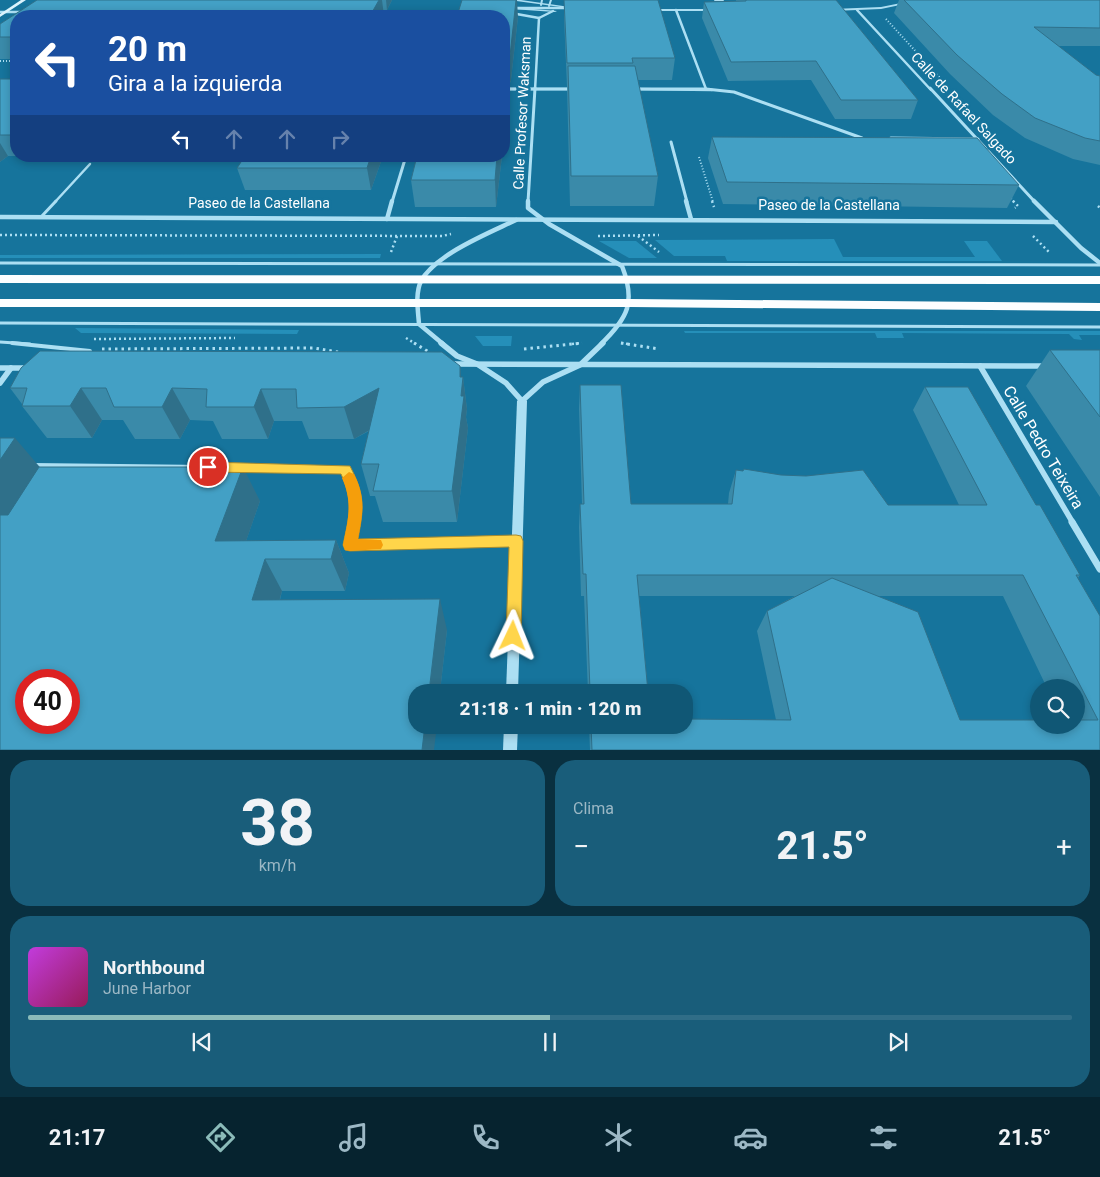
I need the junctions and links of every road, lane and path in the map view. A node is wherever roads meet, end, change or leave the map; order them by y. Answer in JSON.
{"nodes":[{"id":1,"x":24,"y":0,"type":"edge"},
{"id":2,"x":486,"y":0,"type":"edge"},
{"id":3,"x":511,"y":0,"type":"edge"},
{"id":4,"x":551,"y":0,"type":"edge"},
{"id":5,"x":715,"y":0,"type":"edge"},
{"id":6,"x":723,"y":0,"type":"edge"},
{"id":7,"x":922,"y":0,"type":"edge"},
{"id":8,"x":542,"y":2,"type":"edge"},
{"id":9,"x":488,"y":6,"type":"edge"},
{"id":10,"x":549,"y":6,"type":"junction"},
{"id":11,"x":511,"y":8,"type":"junction"},
{"id":12,"x":498,"y":10,"type":"edge"},
{"id":13,"x":579,"y":10,"type":"junction"},
{"id":14,"x":648,"y":10,"type":"edge"},
{"id":15,"x":676,"y":10,"type":"junction"},
{"id":16,"x":724,"y":10,"type":"edge"},
{"id":17,"x":826,"y":10,"type":"edge"},
{"id":18,"x":857,"y":10,"type":"junction"},
{"id":19,"x":553,"y":12,"type":"junction"},
{"id":20,"x":2,"y":13,"type":"edge"},
{"id":21,"x":510,"y":13,"type":"edge"},
{"id":22,"x":884,"y":14,"type":"dead end"},
{"id":23,"x":538,"y":18,"type":"junction"},
{"id":24,"x":945,"y":83,"type":"dead end"},
{"id":25,"x":510,"y":89,"type":"edge"},
{"id":26,"x":534,"y":89,"type":"junction"},
{"id":27,"x":582,"y":89,"type":"edge"},
{"id":28,"x":630,"y":89,"type":"edge"},
{"id":29,"x":706,"y":89,"type":"junction"},
{"id":30,"x":965,"y":105,"type":"dead end"},
{"id":31,"x":985,"y":126,"type":"dead end"},
{"id":32,"x":867,"y":138,"type":"edge"},
{"id":33,"x":886,"y":138,"type":"edge"},
{"id":34,"x":978,"y":138,"type":"junction"},
{"id":35,"x":671,"y":142,"type":"dead end"},
{"id":36,"x":698,"y":157,"type":"dead end"},
{"id":37,"x":404,"y":162,"type":"edge"},
{"id":38,"x":90,"y":164,"type":"dead end"},
{"id":39,"x":1005,"y":192,"type":"edge"},
{"id":40,"x":714,"y":209,"type":"dead end"},
{"id":41,"x":1012,"y":212,"type":"dead end"},
{"id":42,"x":0,"y":217,"type":"edge"},
{"id":43,"x":41,"y":217,"type":"junction"},
{"id":44,"x":541,"y":218,"type":"junction"},
{"id":45,"x":387,"y":219,"type":"junction"},
{"id":46,"x":519,"y":219,"type":"junction"},
{"id":47,"x":691,"y":220,"type":"junction"},
{"id":48,"x":1056,"y":222,"type":"junction"},
{"id":49,"x":0,"y":234,"type":"edge"},
{"id":50,"x":637,"y":235,"type":"dead end"},
{"id":51,"x":396,"y":236,"type":"dead end"},
{"id":52,"x":663,"y":255,"type":"dead end"},
{"id":53,"x":0,"y":263,"type":"edge"},
{"id":54,"x":437,"y":264,"type":"junction"},
{"id":55,"x":1100,"y":264,"type":"edge"},
{"id":56,"x":622,"y":266,"type":"junction"},
{"id":57,"x":0,"y":279,"type":"edge"},
{"id":58,"x":627,"y":279,"type":"junction"},
{"id":59,"x":1100,"y":280,"type":"edge"},
{"id":60,"x":421,"y":281,"type":"junction"},
{"id":61,"x":0,"y":303,"type":"edge"},
{"id":62,"x":630,"y":303,"type":"junction"},
{"id":63,"x":417,"y":304,"type":"junction"},
{"id":64,"x":1100,"y":307,"type":"edge"},
{"id":65,"x":0,"y":323,"type":"edge"},
{"id":66,"x":420,"y":324,"type":"junction"},
{"id":67,"x":620,"y":326,"type":"junction"},
{"id":68,"x":1100,"y":326,"type":"edge"},
{"id":69,"x":405,"y":338,"type":"dead end"},
{"id":70,"x":0,"y":342,"type":"edge"},
{"id":71,"x":576,"y":343,"type":"dead end"},
{"id":72,"x":516,"y":351,"type":"dead end"},
{"id":73,"x":91,"y":352,"type":"junction"},
{"id":74,"x":340,"y":352,"type":"edge"},
{"id":75,"x":99,"y":354,"type":"edge"},
{"id":76,"x":457,"y":356,"type":"junction"},
{"id":77,"x":447,"y":364,"type":"edge"},
{"id":78,"x":476,"y":364,"type":"junction"},
{"id":79,"x":580,"y":366,"type":"junction"},
{"id":80,"x":980,"y":366,"type":"junction"},
{"id":81,"x":1050,"y":366,"type":"edge"},
{"id":82,"x":0,"y":368,"type":"edge"},
{"id":83,"x":11,"y":368,"type":"junction"},
{"id":84,"x":30,"y":368,"type":"edge"},
{"id":85,"x":0,"y":382,"type":"edge"},
{"id":86,"x":522,"y":401,"type":"junction"},
{"id":87,"x":27,"y":464,"type":"dead end"},
{"id":88,"x":71,"y":465,"type":"junction"},
{"id":89,"x":208,"y":467,"type":"edge"},
{"id":90,"x":237,"y":468,"type":"edge"},
{"id":91,"x":66,"y":473,"type":"edge"},
{"id":92,"x":516,"y":541,"type":"junction"},
{"id":93,"x":1100,"y":568,"type":"edge"},
{"id":94,"x":512,"y":684,"type":"edge"},
{"id":95,"x":511,"y":734,"type":"edge"},
{"id":96,"x":510,"y":750,"type":"edge"}],
"edges":[{"from":1,"to":20,"type":"main road"},
{"from":2,"to":9,"type":"street"},
{"from":2,"to":11,"type":"street"},
{"from":3,"to":8,"type":"street"},
{"from":4,"to":10,"type":"lane"},
{"from":5,"to":6,"type":"lane"},
{"from":7,"to":18,"type":"street"},
{"from":8,"to":10,"type":"street"},
{"from":10,"to":13,"type":"street"},
{"from":11,"to":12,"type":"street"},
{"from":11,"to":13,"type":"street"},
{"from":11,"to":19,"type":"street"},
{"from":13,"to":19,"type":"street"},
{"from":14,"to":15,"type":"street"},
{"from":15,"to":16,"type":"street"},
{"from":15,"to":29,"type":"street"},
{"from":17,"to":18,"type":"street"},
{"from":18,"to":34,"type":"street","name":"Calle de Rafael Salgado"},
{"from":19,"to":23,"type":"street","name":"Calle Profesor Waksman"},
{"from":21,"to":23,"type":"street"},
{"from":22,"to":24,"type":"path"},
{"from":23,"to":26,"type":"street","name":"Calle Profesor Waksman"},
{"from":25,"to":26,"type":"street"},
{"from":26,"to":27,"type":"street"},
{"from":26,"to":44,"type":"street","name":"Calle Profesor Waksman"},
{"from":28,"to":29,"type":"street"},
{"from":29,"to":32,"type":"street"},
{"from":30,"to":31,"type":"path"},
{"from":33,"to":34,"type":"street"},
{"from":34,"to":48,"type":"street","name":"Calle de Rafael Salgado"},
{"from":35,"to":47,"type":"street"},
{"from":36,"to":40,"type":"path"},
{"from":37,"to":45,"type":"street"},
{"from":38,"to":43,"type":"lane"},
{"from":39,"to":41,"type":"path"},
{"from":42,"to":43,"type":"street","name":"Paseo de la Castellana"},
{"from":43,"to":45,"type":"street","name":"Paseo de la Castellana"},
{"from":44,"to":46,"type":"street","name":"Paseo de la Castellana"},
{"from":44,"to":47,"type":"street","name":"Paseo de la Castellana"},
{"from":44,"to":56,"type":"street"},
{"from":45,"to":46,"type":"street","name":"Paseo de la Castellana"},
{"from":46,"to":54,"type":"street","name":"Paseo de la Castellana"},
{"from":47,"to":48,"type":"street","name":"Paseo de la Castellana"},
{"from":48,"to":55,"type":"street"},
{"from":49,"to":51,"type":"path"},
{"from":50,"to":52,"type":"path"},
{"from":53,"to":54,"type":"lane"},
{"from":54,"to":56,"type":"lane"},
{"from":54,"to":60,"type":"street","name":"Paseo de la Castellana"},
{"from":55,"to":56,"type":"lane"},
{"from":56,"to":58,"type":"street"},
{"from":57,"to":60,"type":"highway"},
{"from":58,"to":59,"type":"highway"},
{"from":58,"to":60,"type":"highway"},
{"from":58,"to":62,"type":"street"},
{"from":60,"to":63,"type":"street"},
{"from":61,"to":63,"type":"highway"},
{"from":62,"to":63,"type":"highway"},
{"from":62,"to":64,"type":"highway"},
{"from":62,"to":67,"type":"street"},
{"from":63,"to":66,"type":"street"},
{"from":65,"to":66,"type":"lane"},
{"from":66,"to":67,"type":"lane"},
{"from":66,"to":76,"type":"street"},
{"from":67,"to":68,"type":"lane"},
{"from":67,"to":79,"type":"street"},
{"from":69,"to":76,"type":"path"},
{"from":70,"to":73,"type":"lane"},
{"from":71,"to":72,"type":"path"},
{"from":73,"to":74,"type":"path"},
{"from":73,"to":75,"type":"lane"},
{"from":76,"to":78,"type":"street"},
{"from":77,"to":78,"type":"street"},
{"from":78,"to":79,"type":"street"},
{"from":78,"to":86,"type":"street"},
{"from":79,"to":80,"type":"street"},
{"from":79,"to":86,"type":"street"},
{"from":80,"to":81,"type":"street"},
{"from":80,"to":93,"type":"street","name":"Calle Pedro Teixeira"},
{"from":82,"to":83,"type":"street"},
{"from":83,"to":84,"type":"street"},
{"from":83,"to":85,"type":"street"},
{"from":86,"to":92,"type":"street"},
{"from":87,"to":88,"type":"lane"},
{"from":88,"to":89,"type":"lane"},
{"from":88,"to":91,"type":"lane"},
{"from":90,"to":92,"type":"lane"},
{"from":92,"to":94,"type":"street"},
{"from":95,"to":96,"type":"street"}]}
